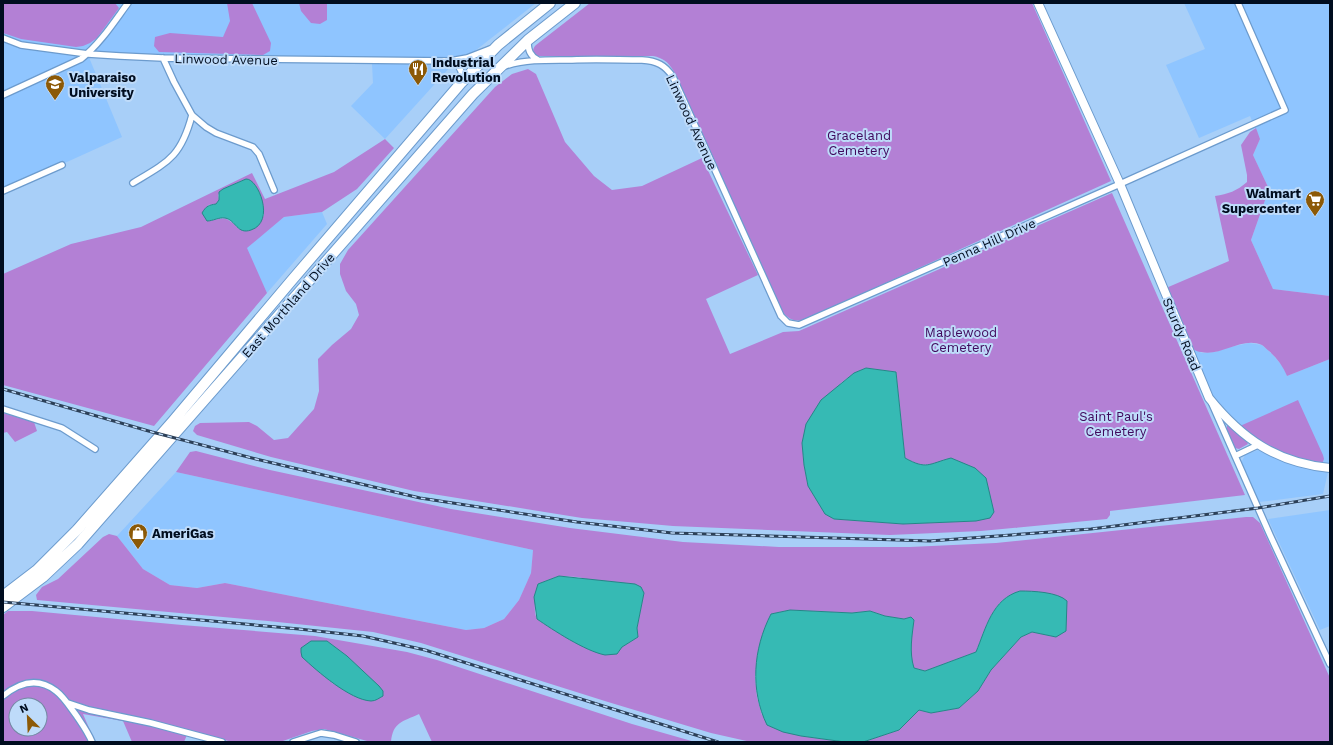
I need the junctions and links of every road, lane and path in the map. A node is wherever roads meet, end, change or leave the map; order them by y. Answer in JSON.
{"nodes":[{"id":1,"x":128,"y":3,"type":"edge"},
{"id":2,"x":550,"y":3,"type":"edge"},
{"id":3,"x":575,"y":3,"type":"edge"},
{"id":4,"x":1038,"y":3,"type":"edge"},
{"id":5,"x":1238,"y":3,"type":"edge"},
{"id":6,"x":3,"y":38,"type":"edge"},
{"id":7,"x":528,"y":40,"type":"junction"},
{"id":8,"x":498,"y":45,"type":"junction"},
{"id":9,"x":88,"y":54,"type":"junction"},
{"id":10,"x":163,"y":58,"type":"junction"},
{"id":11,"x":538,"y":60,"type":"junction"},
{"id":12,"x":450,"y":61,"type":"junction"},
{"id":13,"x":498,"y":69,"type":"junction"},
{"id":14,"x":461,"y":83,"type":"junction"},
{"id":15,"x":3,"y":95,"type":"edge"},
{"id":16,"x":192,"y":115,"type":"junction"},
{"id":17,"x":62,"y":165,"type":"dead end"},
{"id":18,"x":132,"y":183,"type":"dead end"},
{"id":19,"x":1120,"y":184,"type":"junction"},
{"id":20,"x":274,"y":190,"type":"dead end"},
{"id":21,"x":3,"y":191,"type":"edge"},
{"id":22,"x":742,"y":229,"type":"joint"},
{"id":23,"x":1209,"y":398,"type":"junction"},
{"id":24,"x":3,"y":409,"type":"edge"},
{"id":25,"x":1258,"y":445,"type":"junction"},
{"id":26,"x":96,"y":448,"type":"dead end"},
{"id":27,"x":1235,"y":456,"type":"junction"},
{"id":28,"x":1330,"y":468,"type":"edge"},
{"id":29,"x":3,"y":596,"type":"edge"},
{"id":30,"x":3,"y":607,"type":"edge"},
{"id":31,"x":1330,"y":664,"type":"edge"},
{"id":32,"x":3,"y":696,"type":"edge"},
{"id":33,"x":68,"y":703,"type":"junction"},
{"id":34,"x":92,"y":742,"type":"edge"},
{"id":35,"x":222,"y":742,"type":"edge"},
{"id":36,"x":293,"y":742,"type":"edge"},
{"id":37,"x":356,"y":742,"type":"edge"}],
"edges":[{"from":1,"to":9,"type":"street"},
{"from":2,"to":8,"type":"highway","name":"East Morthland Drive"},
{"from":3,"to":7,"type":"highway","name":"East Morthland Drive"},
{"from":4,"to":19,"type":"street","name":"Sturdy Road"},
{"from":5,"to":19,"type":"street","name":"Penna Hill Drive"},
{"from":6,"to":9,"type":"street","name":"Linwood Avenue"},
{"from":7,"to":11,"type":"street"},
{"from":7,"to":13,"type":"highway","name":"East Morthland Drive"},
{"from":8,"to":12,"type":"street","name":"Linwood Avenue"},
{"from":8,"to":14,"type":"highway","name":"East Morthland Drive"},
{"from":9,"to":10,"type":"street","name":"Linwood Avenue"},
{"from":9,"to":15,"type":"street"},
{"from":10,"to":12,"type":"street","name":"Linwood Avenue"},
{"from":10,"to":16,"type":"street"},
{"from":11,"to":13,"type":"street","name":"Linwood Avenue"},
{"from":11,"to":22,"type":"street","name":"Linwood Avenue"},
{"from":12,"to":14,"type":"street"},
{"from":13,"to":30,"type":"highway","name":"East Morthland Drive"},
{"from":14,"to":29,"type":"highway","name":"East Morthland Drive"},
{"from":16,"to":18,"type":"street"},
{"from":16,"to":20,"type":"street"},
{"from":17,"to":21,"type":"street"},
{"from":19,"to":22,"type":"street","name":"Penna Hill Drive"},
{"from":19,"to":23,"type":"street","name":"Sturdy Road"},
{"from":23,"to":25,"type":"street"},
{"from":23,"to":27,"type":"street","name":"Sturdy Road"},
{"from":24,"to":26,"type":"street"},
{"from":25,"to":27,"type":"street"},
{"from":25,"to":28,"type":"street"},
{"from":27,"to":31,"type":"street","name":"Sturdy Road"},
{"from":32,"to":33,"type":"street"},
{"from":33,"to":34,"type":"street"},
{"from":33,"to":35,"type":"street"},
{"from":36,"to":37,"type":"street"}]}
